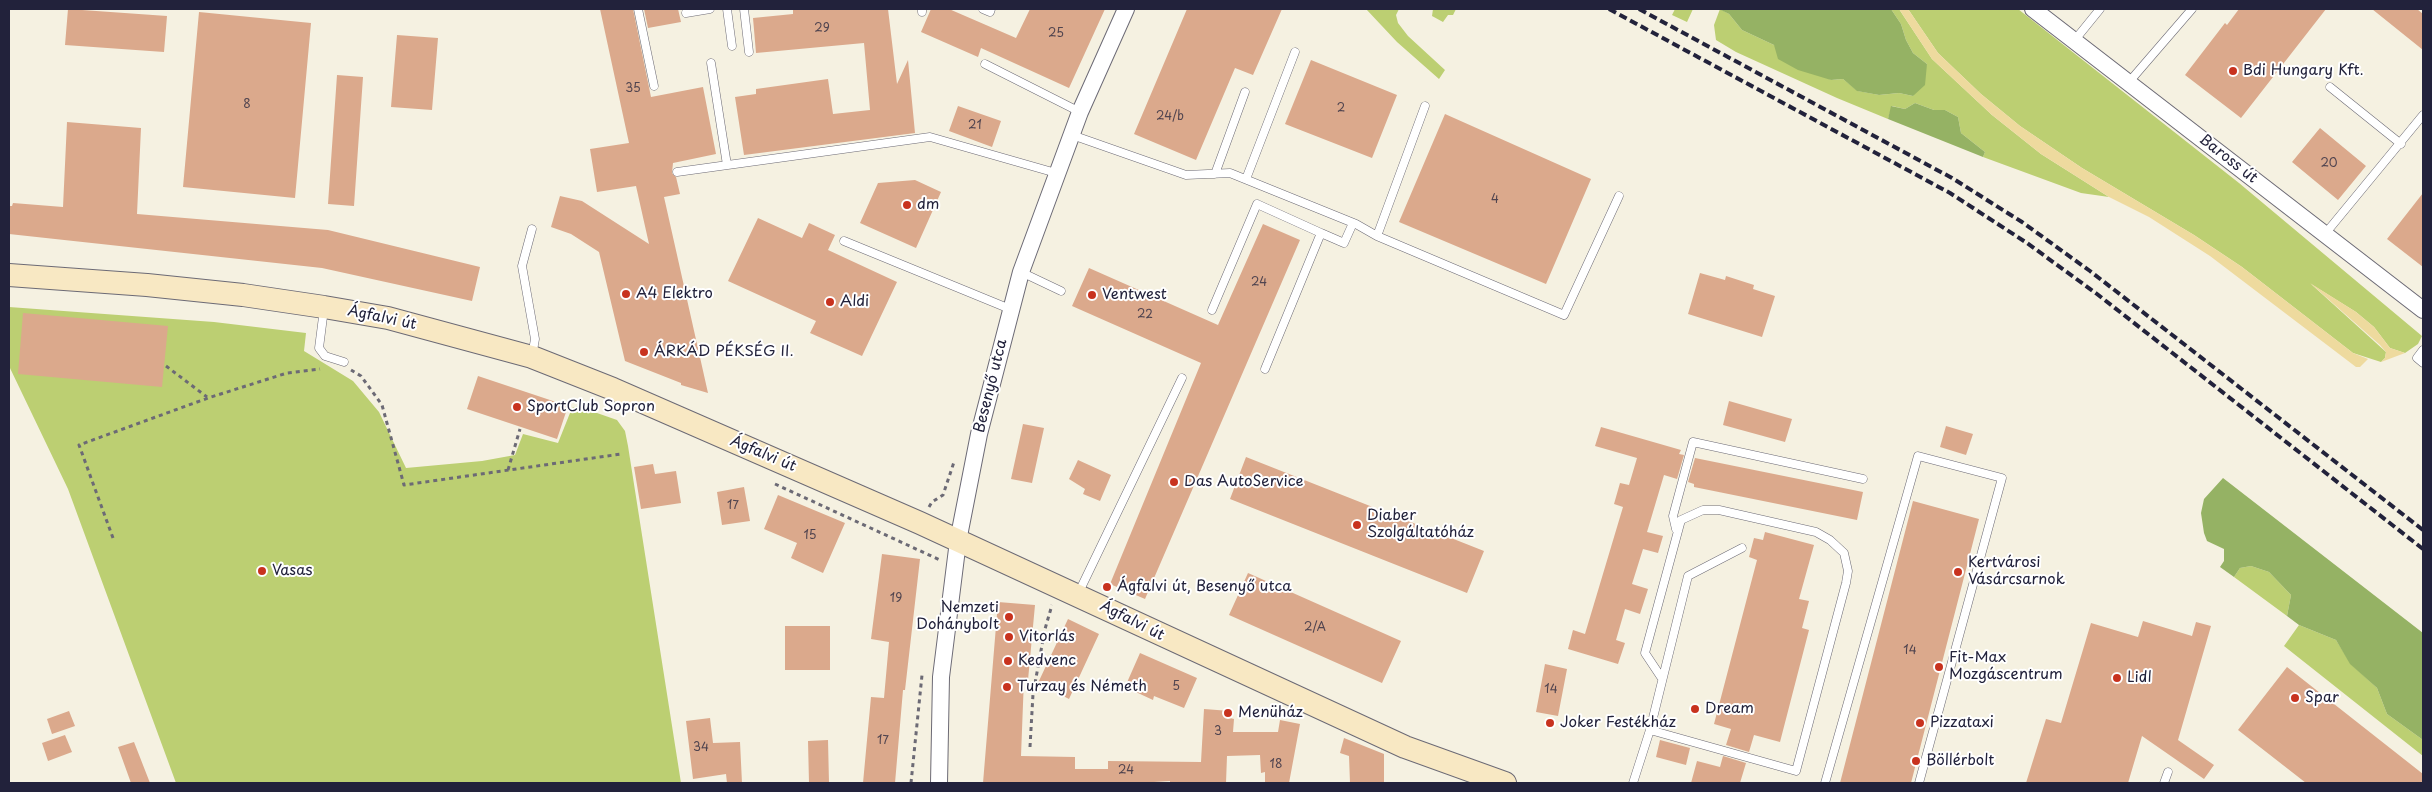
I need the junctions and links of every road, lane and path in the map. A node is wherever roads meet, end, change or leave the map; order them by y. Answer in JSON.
{"nodes":[{"id":1,"x":638,"y":9,"type":"edge"},
{"id":2,"x":710,"y":9,"type":"edge"},
{"id":3,"x":727,"y":9,"type":"edge"},
{"id":4,"x":744,"y":9,"type":"edge"},
{"id":5,"x":983,"y":9,"type":"edge"},
{"id":6,"x":991,"y":9,"type":"edge"},
{"id":7,"x":1126,"y":9,"type":"edge"},
{"id":8,"x":2033,"y":9,"type":"edge"},
{"id":9,"x":2100,"y":9,"type":"edge"},
{"id":10,"x":2192,"y":9,"type":"edge"},
{"id":11,"x":686,"y":13,"type":"dead end"},
{"id":12,"x":2074,"y":40,"type":"junction"},
{"id":13,"x":732,"y":46,"type":"dead end"},
{"id":14,"x":749,"y":52,"type":"dead end"},
{"id":15,"x":1295,"y":52,"type":"dead end"},
{"id":16,"x":711,"y":63,"type":"dead end"},
{"id":17,"x":985,"y":64,"type":"dead end"},
{"id":18,"x":2129,"y":82,"type":"junction"},
{"id":19,"x":654,"y":86,"type":"dead end"},
{"id":20,"x":2330,"y":87,"type":"dead end"},
{"id":21,"x":1245,"y":92,"type":"dead end"},
{"id":22,"x":1425,"y":106,"type":"dead end"},
{"id":23,"x":1080,"y":112,"type":"junction"},
{"id":24,"x":2423,"y":115,"type":"edge"},
{"id":25,"x":1072,"y":135,"type":"junction"},
{"id":26,"x":2401,"y":144,"type":"junction"},
{"id":27,"x":727,"y":165,"type":"junction"},
{"id":28,"x":678,"y":172,"type":"dead end"},
{"id":29,"x":1056,"y":173,"type":"junction"},
{"id":30,"x":1215,"y":174,"type":"junction"},
{"id":31,"x":1246,"y":179,"type":"junction"},
{"id":32,"x":1619,"y":196,"type":"dead end"},
{"id":33,"x":1354,"y":223,"type":"junction"},
{"id":34,"x":532,"y":229,"type":"dead end"},
{"id":35,"x":1322,"y":233,"type":"junction"},
{"id":36,"x":2325,"y":234,"type":"junction"},
{"id":37,"x":1377,"y":236,"type":"junction"},
{"id":38,"x":844,"y":241,"type":"dead end"},
{"id":39,"x":1021,"y":272,"type":"junction"},
{"id":40,"x":9,"y":276,"type":"edge"},
{"id":41,"x":1061,"y":291,"type":"dead end"},
{"id":42,"x":324,"y":307,"type":"junction"},
{"id":43,"x":1010,"y":309,"type":"junction"},
{"id":44,"x":1212,"y":310,"type":"dead end"},
{"id":45,"x":2423,"y":310,"type":"edge"},
{"id":46,"x":2423,"y":350,"type":"edge"},
{"id":47,"x":532,"y":358,"type":"junction"},
{"id":48,"x":344,"y":362,"type":"dead end"},
{"id":49,"x":2423,"y":363,"type":"edge"},
{"id":50,"x":166,"y":366,"type":"dead end"},
{"id":51,"x":323,"y":369,"type":"dead end"},
{"id":52,"x":350,"y":369,"type":"dead end"},
{"id":53,"x":1265,"y":369,"type":"dead end"},
{"id":54,"x":1182,"y":378,"type":"dead end"},
{"id":55,"x":208,"y":398,"type":"junction"},
{"id":56,"x":520,"y":429,"type":"dead end"},
{"id":57,"x":621,"y":454,"type":"dead end"},
{"id":58,"x":508,"y":470,"type":"junction"},
{"id":59,"x":1863,"y":479,"type":"dead end"},
{"id":60,"x":772,"y":482,"type":"dead end"},
{"id":61,"x":1676,"y":529,"type":"junction"},
{"id":62,"x":113,"y":538,"type":"dead end"},
{"id":63,"x":958,"y":541,"type":"junction"},
{"id":64,"x":1742,"y":548,"type":"dead end"},
{"id":65,"x":940,"y":559,"type":"dead end"},
{"id":66,"x":1058,"y":585,"type":"junction"},
{"id":67,"x":1078,"y":594,"type":"junction"},
{"id":68,"x":1661,"y":677,"type":"junction"},
{"id":69,"x":1650,"y":730,"type":"junction"},
{"id":70,"x":1030,"y":747,"type":"dead end"},
{"id":71,"x":2168,"y":772,"type":"dead end"},
{"id":72,"x":939,"y":783,"type":"edge"},
{"id":73,"x":1505,"y":783,"type":"edge"},
{"id":74,"x":1633,"y":783,"type":"edge"},
{"id":75,"x":1825,"y":783,"type":"edge"},
{"id":76,"x":1919,"y":783,"type":"edge"},
{"id":77,"x":2164,"y":783,"type":"edge"}],
"edges":[{"from":1,"to":19,"type":"lane"},
{"from":2,"to":11,"type":"lane"},
{"from":3,"to":13,"type":"lane"},
{"from":4,"to":14,"type":"lane"},
{"from":5,"to":6,"type":"lane"},
{"from":7,"to":23,"type":"street","name":"Besenyő utca"},
{"from":8,"to":12,"type":"street","name":"Baross út"},
{"from":9,"to":12,"type":"lane"},
{"from":10,"to":18,"type":"lane"},
{"from":12,"to":18,"type":"street","name":"Baross út"},
{"from":15,"to":31,"type":"lane"},
{"from":16,"to":27,"type":"lane"},
{"from":17,"to":23,"type":"lane"},
{"from":18,"to":36,"type":"street","name":"Baross út"},
{"from":20,"to":26,"type":"lane"},
{"from":21,"to":30,"type":"lane"},
{"from":22,"to":37,"type":"lane"},
{"from":23,"to":25,"type":"street","name":"Besenyő utca"},
{"from":24,"to":26,"type":"lane"},
{"from":25,"to":29,"type":"street","name":"Besenyő utca"},
{"from":25,"to":30,"type":"lane"},
{"from":26,"to":36,"type":"lane"},
{"from":27,"to":28,"type":"lane"},
{"from":27,"to":29,"type":"lane"},
{"from":29,"to":39,"type":"street","name":"Besenyő utca"},
{"from":30,"to":31,"type":"lane"},
{"from":31,"to":33,"type":"lane"},
{"from":32,"to":37,"type":"lane"},
{"from":33,"to":35,"type":"lane"},
{"from":33,"to":37,"type":"lane"},
{"from":34,"to":47,"type":"lane"},
{"from":35,"to":44,"type":"lane"},
{"from":35,"to":53,"type":"lane"},
{"from":36,"to":45,"type":"street","name":"Baross út"},
{"from":38,"to":43,"type":"lane"},
{"from":39,"to":41,"type":"lane"},
{"from":39,"to":43,"type":"street","name":"Besenyő utca"},
{"from":40,"to":42,"type":"main road","name":"Ágfalvi út"},
{"from":42,"to":47,"type":"main road","name":"Ágfalvi út"},
{"from":42,"to":48,"type":"lane"},
{"from":43,"to":63,"type":"street","name":"Besenyő utca"},
{"from":46,"to":49,"type":"lane"},
{"from":47,"to":63,"type":"main road","name":"Ágfalvi út"},
{"from":50,"to":55,"type":"path"},
{"from":51,"to":55,"type":"path"},
{"from":52,"to":58,"type":"path"},
{"from":54,"to":67,"type":"lane"},
{"from":55,"to":62,"type":"path"},
{"from":56,"to":58,"type":"path"},
{"from":57,"to":58,"type":"path"},
{"from":59,"to":61,"type":"lane"},
{"from":60,"to":65,"type":"path"},
{"from":61,"to":68,"type":"lane"},
{"from":61,"to":69,"type":"lane"},
{"from":63,"to":66,"type":"main road","name":"Ágfalvi út"},
{"from":63,"to":72,"type":"street","name":"Besenyő utca"},
{"from":64,"to":68,"type":"lane"},
{"from":66,"to":67,"type":"main road","name":"Ágfalvi út"},
{"from":66,"to":70,"type":"path"},
{"from":67,"to":73,"type":"main road","name":"Ágfalvi út"},
{"from":68,"to":69,"type":"lane"},
{"from":69,"to":74,"type":"lane"},
{"from":71,"to":77,"type":"lane"},
{"from":75,"to":76,"type":"lane"}]}
